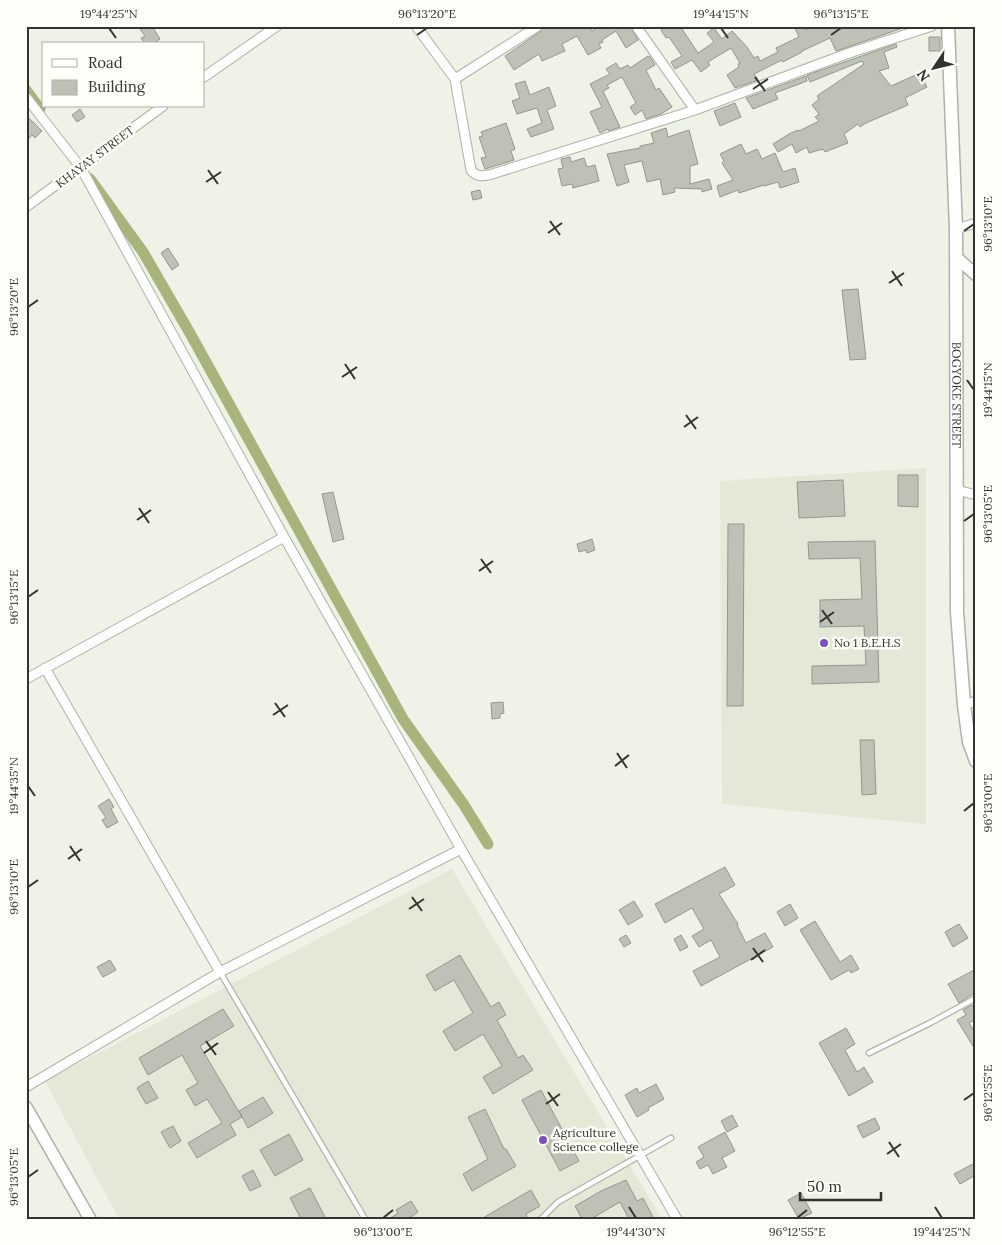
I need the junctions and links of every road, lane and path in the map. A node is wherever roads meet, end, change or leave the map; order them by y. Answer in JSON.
{"nodes":[{"id":1,"x":277,"y":26,"type":"edge"},
{"id":2,"x":416,"y":26,"type":"edge"},
{"id":3,"x":538,"y":26,"type":"edge"},
{"id":4,"x":636,"y":26,"type":"edge"},
{"id":5,"x":932,"y":26,"type":"edge"},
{"id":6,"x":948,"y":26,"type":"edge"},
{"id":7,"x":205,"y":76,"type":"edge"},
{"id":8,"x":455,"y":79,"type":"junction"},
{"id":9,"x":26,"y":97,"type":"edge"},
{"id":10,"x":160,"y":108,"type":"edge"},
{"id":11,"x":695,"y":110,"type":"junction"},
{"id":12,"x":80,"y":168,"type":"junction"},
{"id":13,"x":26,"y":207,"type":"edge"},
{"id":14,"x":976,"y":223,"type":"edge"},
{"id":15,"x":956,"y":229,"type":"junction"},
{"id":16,"x":956,"y":257,"type":"junction"},
{"id":17,"x":976,"y":275,"type":"edge"},
{"id":18,"x":957,"y":490,"type":"junction"},
{"id":19,"x":976,"y":495,"type":"edge"},
{"id":20,"x":284,"y":537,"type":"junction"},
{"id":21,"x":45,"y":668,"type":"junction"},
{"id":22,"x":26,"y":679,"type":"edge"},
{"id":23,"x":970,"y":703,"type":"edge"},
{"id":24,"x":976,"y":761,"type":"edge"},
{"id":25,"x":461,"y":849,"type":"junction"},
{"id":26,"x":220,"y":972,"type":"junction"},
{"id":27,"x":976,"y":998,"type":"edge"},
{"id":28,"x":869,"y":1053,"type":"dead end"},
{"id":29,"x":26,"y":1087,"type":"edge"},
{"id":30,"x":26,"y":1107,"type":"edge"},
{"id":31,"x":671,"y":1138,"type":"dead end"},
{"id":32,"x":640,"y":1156,"type":"junction"},
{"id":33,"x":90,"y":1219,"type":"edge"},
{"id":34,"x":365,"y":1219,"type":"edge"},
{"id":35,"x":540,"y":1219,"type":"edge"},
{"id":36,"x":677,"y":1219,"type":"edge"}],
"edges":[{"from":1,"to":7,"type":"street"},
{"from":2,"to":8,"type":"street"},
{"from":3,"to":8,"type":"street"},
{"from":4,"to":11,"type":"street"},
{"from":5,"to":11,"type":"street"},
{"from":6,"to":15,"type":"main road","name":"BOGYOKE STREET"},
{"from":8,"to":11,"type":"street"},
{"from":9,"to":12,"type":"street"},
{"from":10,"to":12,"type":"street","name":"KHAYAY STREET"},
{"from":12,"to":13,"type":"street","name":"KHAYAY STREET"},
{"from":12,"to":20,"type":"street"},
{"from":14,"to":15,"type":"street"},
{"from":15,"to":16,"type":"main road","name":"BOGYOKE STREET"},
{"from":16,"to":17,"type":"street"},
{"from":16,"to":18,"type":"main road","name":"BOGYOKE STREET"},
{"from":18,"to":19,"type":"street"},
{"from":18,"to":23,"type":"main road","name":"BOGYOKE STREET"},
{"from":20,"to":21,"type":"street"},
{"from":20,"to":25,"type":"street"},
{"from":21,"to":22,"type":"street"},
{"from":21,"to":26,"type":"street"},
{"from":23,"to":24,"type":"main road","name":"BOGYOKE STREET"},
{"from":25,"to":26,"type":"street"},
{"from":25,"to":32,"type":"street"},
{"from":26,"to":29,"type":"street"},
{"from":26,"to":34,"type":"lane"},
{"from":27,"to":28,"type":"lane"},
{"from":30,"to":33,"type":"street"},
{"from":31,"to":32,"type":"lane"},
{"from":32,"to":35,"type":"lane"},
{"from":32,"to":36,"type":"street"}]}
